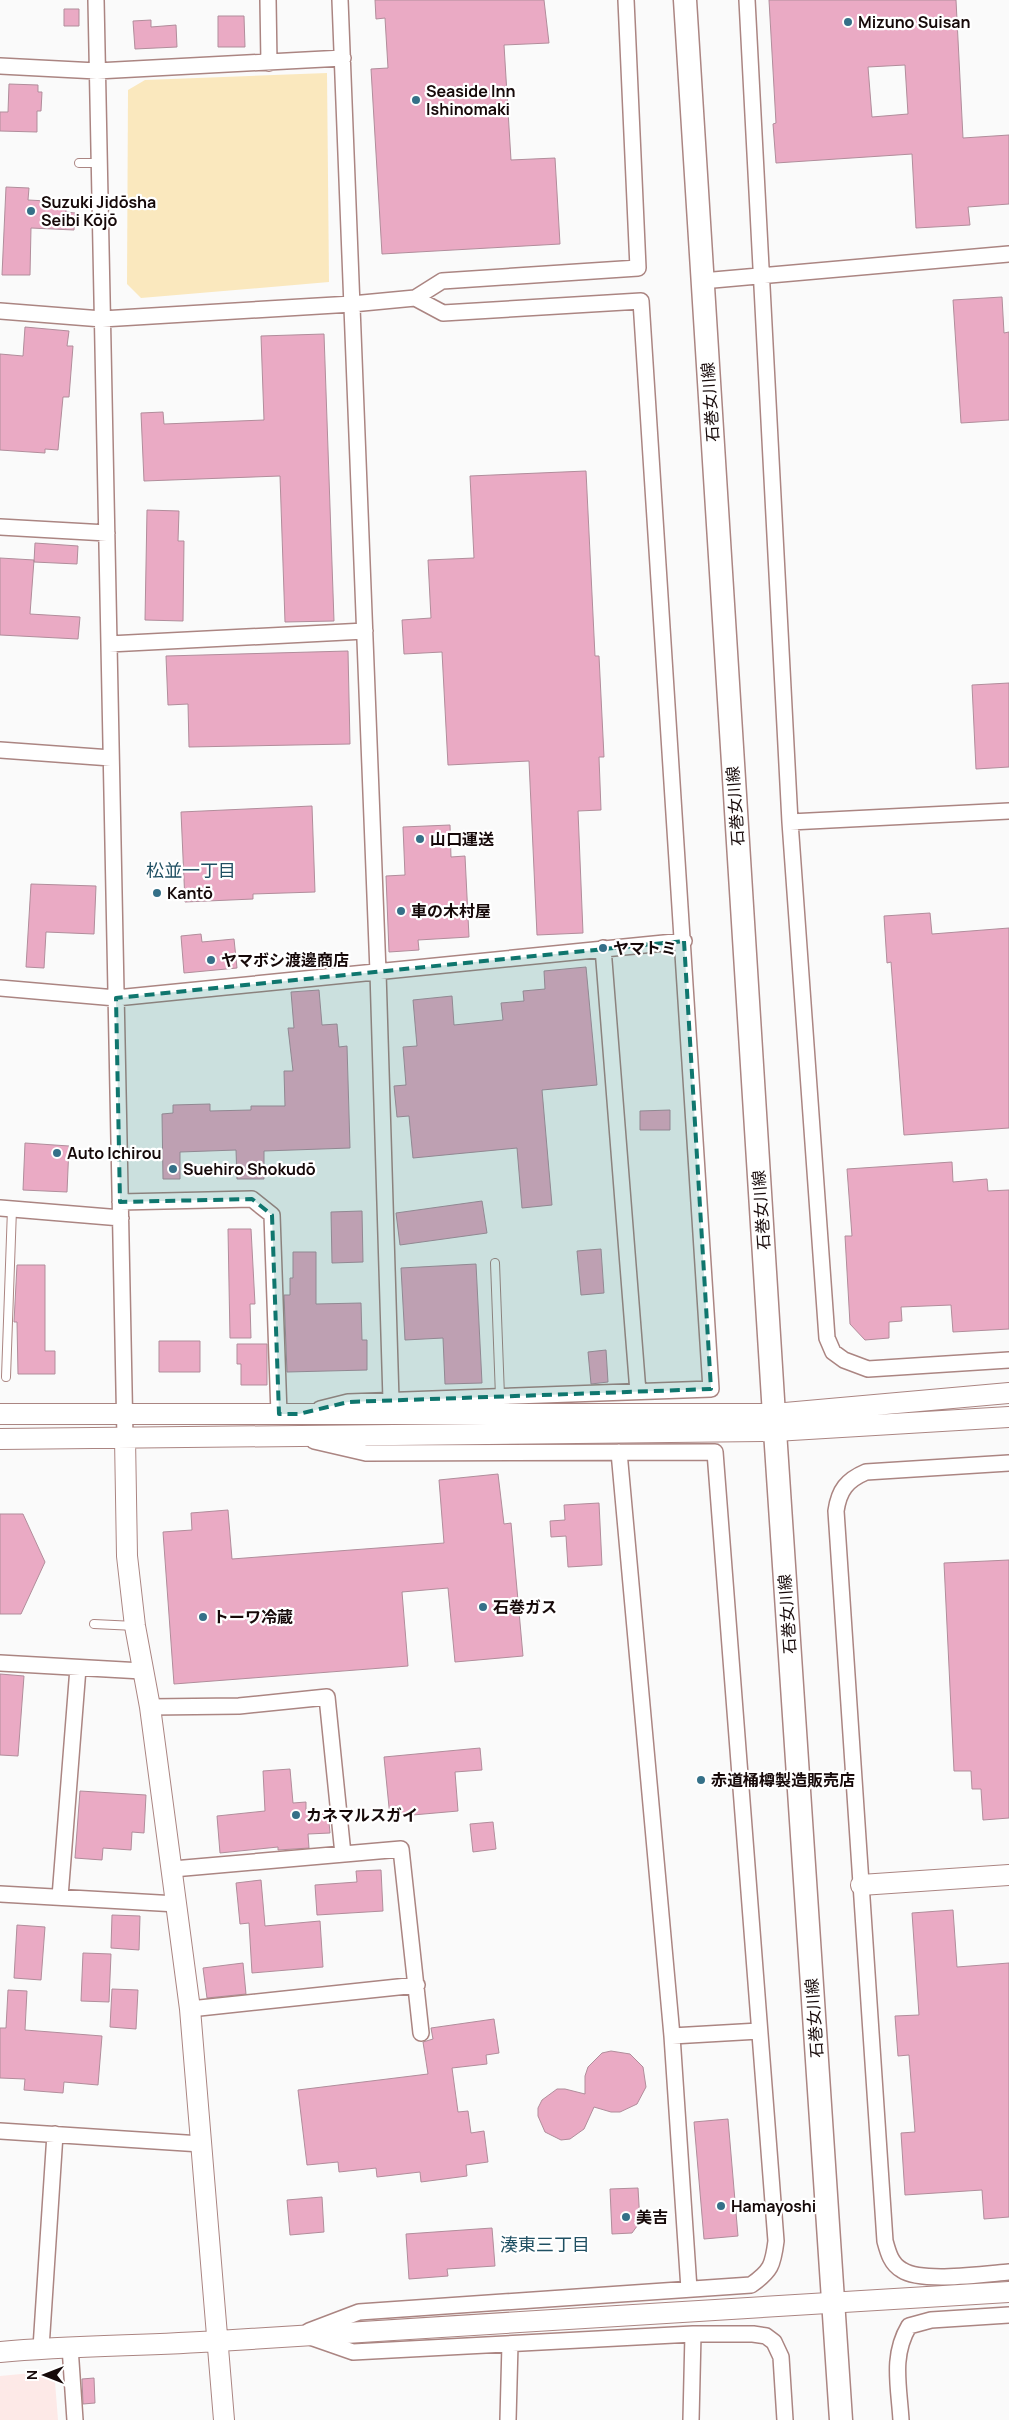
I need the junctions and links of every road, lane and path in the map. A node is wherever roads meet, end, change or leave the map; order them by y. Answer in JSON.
{"nodes":[{"id":1,"x":96,"y":0,"type":"edge"},
{"id":2,"x":268,"y":0,"type":"edge"},
{"id":3,"x":340,"y":0,"type":"edge"},
{"id":4,"x":626,"y":0,"type":"edge"},
{"id":5,"x":685,"y":0,"type":"edge"},
{"id":6,"x":746,"y":0,"type":"edge"},
{"id":7,"x":343,"y":58,"type":"junction"},
{"id":8,"x":269,"y":63,"type":"junction"},
{"id":9,"x":0,"y":66,"type":"edge"},
{"id":10,"x":97,"y":71,"type":"junction"},
{"id":11,"x":79,"y":163,"type":"dead end"},
{"id":12,"x":99,"y":163,"type":"junction"},
{"id":13,"x":1009,"y":254,"type":"edge"},
{"id":14,"x":760,"y":276,"type":"junction"},
{"id":15,"x":702,"y":281,"type":"junction"},
{"id":16,"x":415,"y":298,"type":"junction"},
{"id":17,"x":352,"y":304,"type":"junction"},
{"id":18,"x":0,"y":311,"type":"edge"},
{"id":19,"x":102,"y":319,"type":"junction"},
{"id":20,"x":0,"y":527,"type":"edge"},
{"id":21,"x":107,"y":533,"type":"junction"},
{"id":22,"x":365,"y":631,"type":"junction"},
{"id":23,"x":109,"y":644,"type":"junction"},
{"id":24,"x":0,"y":750,"type":"edge"},
{"id":25,"x":111,"y":758,"type":"junction"},
{"id":26,"x":1009,"y":811,"type":"edge"},
{"id":27,"x":790,"y":822,"type":"junction"},
{"id":28,"x":684,"y":940,"type":"junction"},
{"id":29,"x":603,"y":948,"type":"junction"},
{"id":30,"x":378,"y":972,"type":"junction"},
{"id":31,"x":0,"y":988,"type":"edge"},
{"id":32,"x":116,"y":998,"type":"junction"},
{"id":33,"x":120,"y":1202,"type":"junction"},
{"id":34,"x":6,"y":1208,"type":"edge"},
{"id":35,"x":120,"y":1218,"type":"junction"},
{"id":36,"x":495,"y":1262,"type":"dead end"},
{"id":37,"x":1009,"y":1360,"type":"edge"},
{"id":38,"x":6,"y":1377,"type":"dead end"},
{"id":39,"x":638,"y":1392,"type":"junction"},
{"id":40,"x":1009,"y":1394,"type":"edge"},
{"id":41,"x":500,"y":1396,"type":"junction"},
{"id":42,"x":391,"y":1400,"type":"junction"},
{"id":43,"x":0,"y":1414,"type":"edge"},
{"id":44,"x":124,"y":1414,"type":"junction"},
{"id":45,"x":289,"y":1414,"type":"junction"},
{"id":46,"x":1009,"y":1417,"type":"edge"},
{"id":47,"x":774,"y":1422,"type":"junction"},
{"id":48,"x":295,"y":1436,"type":"junction"},
{"id":49,"x":0,"y":1438,"type":"edge"},
{"id":50,"x":125,"y":1438,"type":"junction"},
{"id":51,"x":619,"y":1452,"type":"junction"},
{"id":52,"x":1009,"y":1463,"type":"edge"},
{"id":53,"x":94,"y":1624,"type":"dead end"},
{"id":54,"x":135,"y":1626,"type":"junction"},
{"id":55,"x":0,"y":1663,"type":"edge"},
{"id":56,"x":78,"y":1668,"type":"junction"},
{"id":57,"x":142,"y":1671,"type":"junction"},
{"id":58,"x":150,"y":1708,"type":"junction"},
{"id":59,"x":343,"y":1854,"type":"junction"},
{"id":60,"x":172,"y":1869,"type":"junction"},
{"id":61,"x":1009,"y":1875,"type":"edge"},
{"id":62,"x":861,"y":1885,"type":"junction"},
{"id":63,"x":0,"y":1894,"type":"edge"},
{"id":64,"x":60,"y":1897,"type":"junction"},
{"id":65,"x":177,"y":1904,"type":"junction"},
{"id":66,"x":416,"y":1985,"type":"junction"},
{"id":67,"x":190,"y":2009,"type":"junction"},
{"id":68,"x":759,"y":2031,"type":"junction"},
{"id":69,"x":421,"y":2033,"type":"dead end"},
{"id":70,"x":672,"y":2036,"type":"junction"},
{"id":71,"x":0,"y":2131,"type":"edge"},
{"id":72,"x":55,"y":2134,"type":"junction"},
{"id":73,"x":201,"y":2144,"type":"junction"},
{"id":74,"x":1009,"y":2272,"type":"edge"},
{"id":75,"x":689,"y":2289,"type":"junction"},
{"id":76,"x":1009,"y":2292,"type":"edge"},
{"id":77,"x":833,"y":2303,"type":"junction"},
{"id":78,"x":1009,"y":2315,"type":"edge"},
{"id":79,"x":301,"y":2334,"type":"junction"},
{"id":80,"x":693,"y":2334,"type":"junction"},
{"id":81,"x":218,"y":2341,"type":"junction"},
{"id":82,"x":510,"y":2344,"type":"junction"},
{"id":83,"x":70,"y":2347,"type":"junction"},
{"id":84,"x":41,"y":2348,"type":"junction"},
{"id":85,"x":0,"y":2352,"type":"edge"},
{"id":86,"x":75,"y":2420,"type":"edge"},
{"id":87,"x":224,"y":2420,"type":"edge"},
{"id":88,"x":508,"y":2420,"type":"edge"},
{"id":89,"x":691,"y":2420,"type":"edge"},
{"id":90,"x":785,"y":2420,"type":"edge"},
{"id":91,"x":841,"y":2420,"type":"edge"},
{"id":92,"x":901,"y":2420,"type":"edge"}],
"edges":[{"from":1,"to":10,"type":"street"},
{"from":2,"to":8,"type":"street"},
{"from":3,"to":7,"type":"street"},
{"from":4,"to":16,"type":"street"},
{"from":5,"to":15,"type":"main road","name":"石巻女川線"},
{"from":6,"to":14,"type":"street"},
{"from":7,"to":8,"type":"street"},
{"from":7,"to":17,"type":"street"},
{"from":8,"to":10,"type":"street"},
{"from":9,"to":10,"type":"street"},
{"from":10,"to":12,"type":"street"},
{"from":11,"to":12,"type":"lane"},
{"from":12,"to":19,"type":"street"},
{"from":13,"to":14,"type":"street"},
{"from":14,"to":15,"type":"street"},
{"from":14,"to":27,"type":"street"},
{"from":15,"to":47,"type":"main road","name":"石巻女川線"},
{"from":16,"to":17,"type":"street"},
{"from":16,"to":28,"type":"street"},
{"from":17,"to":19,"type":"street"},
{"from":17,"to":22,"type":"street"},
{"from":18,"to":19,"type":"street"},
{"from":19,"to":21,"type":"street"},
{"from":20,"to":21,"type":"street"},
{"from":21,"to":23,"type":"street"},
{"from":22,"to":23,"type":"street"},
{"from":22,"to":30,"type":"street"},
{"from":23,"to":25,"type":"street"},
{"from":24,"to":25,"type":"street"},
{"from":25,"to":32,"type":"street"},
{"from":26,"to":27,"type":"street"},
{"from":27,"to":37,"type":"street"},
{"from":28,"to":29,"type":"street"},
{"from":28,"to":39,"type":"street"},
{"from":29,"to":30,"type":"street"},
{"from":29,"to":39,"type":"street"},
{"from":30,"to":32,"type":"street"},
{"from":30,"to":42,"type":"street"},
{"from":31,"to":32,"type":"street"},
{"from":32,"to":33,"type":"street"},
{"from":33,"to":35,"type":"street"},
{"from":33,"to":45,"type":"street"},
{"from":34,"to":35,"type":"street"},
{"from":34,"to":38,"type":"lane"},
{"from":35,"to":44,"type":"street"},
{"from":36,"to":41,"type":"lane"},
{"from":39,"to":41,"type":"street"},
{"from":40,"to":47,"type":"street"},
{"from":41,"to":42,"type":"street"},
{"from":42,"to":45,"type":"street"},
{"from":43,"to":44,"type":"street"},
{"from":44,"to":45,"type":"street"},
{"from":44,"to":50,"type":"street"},
{"from":45,"to":47,"type":"street"},
{"from":46,"to":47,"type":"street"},
{"from":47,"to":48,"type":"street"},
{"from":47,"to":77,"type":"main road","name":"石巻女川線"},
{"from":48,"to":50,"type":"street"},
{"from":48,"to":51,"type":"street"},
{"from":49,"to":50,"type":"street"},
{"from":50,"to":54,"type":"street"},
{"from":51,"to":68,"type":"street"},
{"from":51,"to":70,"type":"street"},
{"from":52,"to":62,"type":"street"},
{"from":53,"to":54,"type":"lane"},
{"from":54,"to":57,"type":"street"},
{"from":55,"to":56,"type":"street"},
{"from":56,"to":57,"type":"street"},
{"from":56,"to":64,"type":"street"},
{"from":57,"to":58,"type":"street"},
{"from":58,"to":59,"type":"street"},
{"from":58,"to":60,"type":"street"},
{"from":59,"to":60,"type":"street"},
{"from":59,"to":66,"type":"street"},
{"from":60,"to":65,"type":"street"},
{"from":61,"to":62,"type":"street"},
{"from":62,"to":74,"type":"street"},
{"from":63,"to":64,"type":"street"},
{"from":64,"to":65,"type":"street"},
{"from":65,"to":67,"type":"street"},
{"from":66,"to":67,"type":"street"},
{"from":66,"to":69,"type":"street"},
{"from":67,"to":73,"type":"street"},
{"from":68,"to":70,"type":"street"},
{"from":68,"to":75,"type":"street"},
{"from":70,"to":75,"type":"street"},
{"from":71,"to":72,"type":"street"},
{"from":72,"to":73,"type":"street"},
{"from":72,"to":84,"type":"street"},
{"from":73,"to":81,"type":"street"},
{"from":75,"to":79,"type":"street"},
{"from":76,"to":77,"type":"street"},
{"from":77,"to":79,"type":"street"},
{"from":77,"to":91,"type":"main road","name":"石巻女川線"},
{"from":78,"to":92,"type":"street"},
{"from":79,"to":81,"type":"street"},
{"from":79,"to":82,"type":"street"},
{"from":80,"to":82,"type":"street"},
{"from":80,"to":89,"type":"street"},
{"from":80,"to":90,"type":"street"},
{"from":81,"to":83,"type":"street"},
{"from":81,"to":87,"type":"street"},
{"from":82,"to":88,"type":"street"},
{"from":83,"to":84,"type":"street"},
{"from":83,"to":86,"type":"street"},
{"from":84,"to":85,"type":"street"}]}
